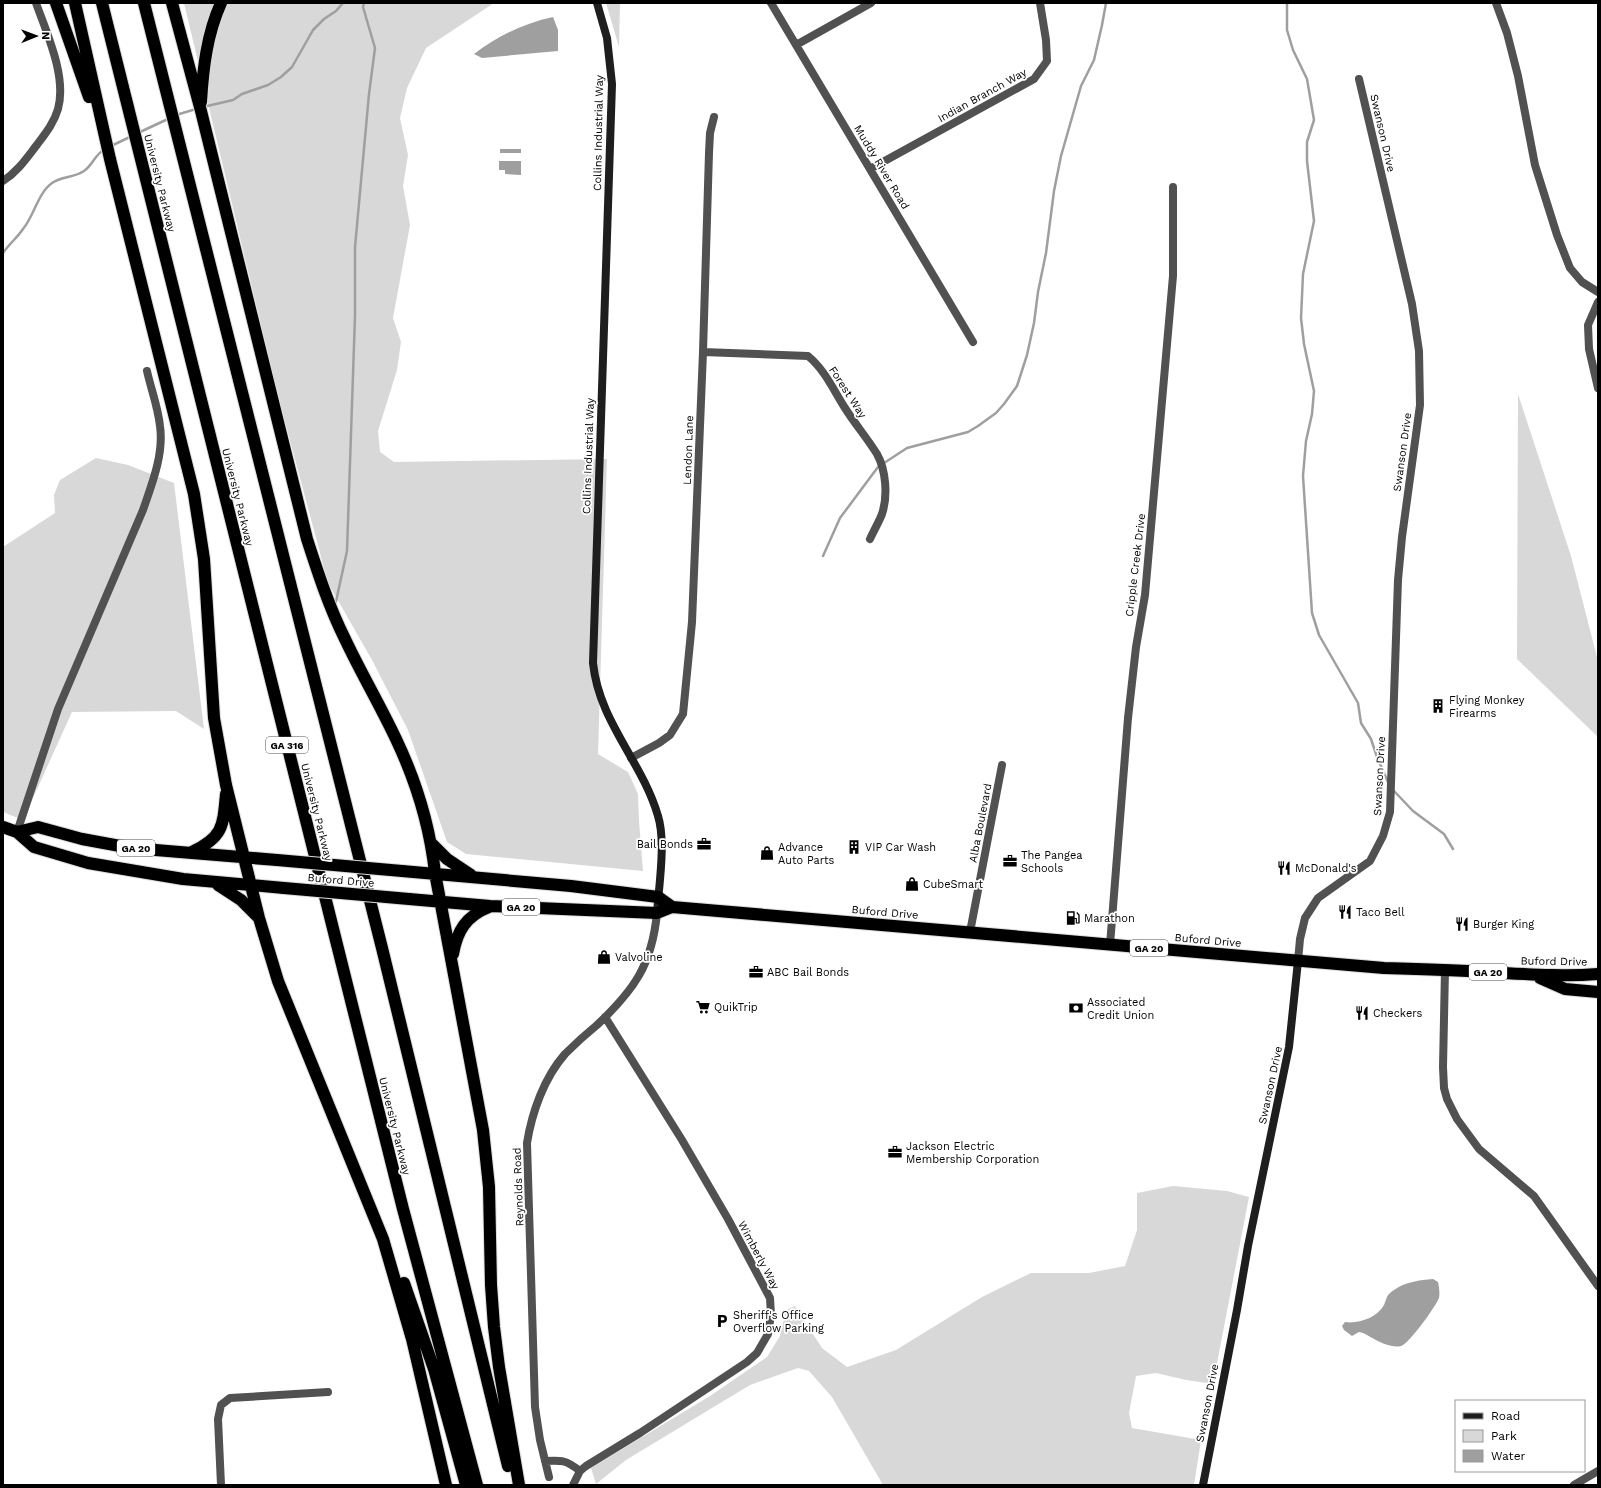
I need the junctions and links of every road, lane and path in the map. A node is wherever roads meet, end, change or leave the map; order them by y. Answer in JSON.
{"nodes":[{"id":1,"x":36,"y":3,"type":"edge"},
{"id":2,"x":56,"y":3,"type":"edge"},
{"id":3,"x":75,"y":3,"type":"edge"},
{"id":4,"x":102,"y":3,"type":"edge"},
{"id":5,"x":144,"y":3,"type":"edge"},
{"id":6,"x":172,"y":3,"type":"edge"},
{"id":7,"x":221,"y":3,"type":"edge"},
{"id":8,"x":597,"y":3,"type":"edge"},
{"id":9,"x":771,"y":3,"type":"edge"},
{"id":10,"x":871,"y":3,"type":"edge"},
{"id":11,"x":1040,"y":3,"type":"edge"},
{"id":12,"x":1496,"y":3,"type":"edge"},
{"id":13,"x":796,"y":45,"type":"junction"},
{"id":14,"x":1359,"y":79,"type":"dead end"},
{"id":15,"x":200,"y":111,"type":"junction"},
{"id":16,"x":714,"y":117,"type":"dead end"},
{"id":17,"x":110,"y":158,"type":"junction"},
{"id":18,"x":870,"y":169,"type":"junction"},
{"id":19,"x":3,"y":181,"type":"edge"},
{"id":20,"x":1173,"y":187,"type":"dead end"},
{"id":21,"x":1598,"y":292,"type":"edge"},
{"id":22,"x":1598,"y":302,"type":"edge"},
{"id":23,"x":973,"y":342,"type":"dead end"},
{"id":24,"x":704,"y":352,"type":"junction"},
{"id":25,"x":147,"y":371,"type":"dead end"},
{"id":26,"x":1598,"y":388,"type":"edge"},
{"id":27,"x":870,"y":539,"type":"dead end"},
{"id":28,"x":631,"y":758,"type":"junction"},
{"id":29,"x":1002,"y":765,"type":"dead end"},
{"id":30,"x":226,"y":785,"type":"junction"},
{"id":31,"x":3,"y":827,"type":"edge"},
{"id":32,"x":17,"y":832,"type":"junction"},
{"id":33,"x":432,"y":844,"type":"junction"},
{"id":34,"x":190,"y":853,"type":"junction"},
{"id":35,"x":244,"y":857,"type":"junction"},
{"id":36,"x":435,"y":873,"type":"junction"},
{"id":37,"x":474,"y":877,"type":"junction"},
{"id":38,"x":212,"y":882,"type":"junction"},
{"id":39,"x":252,"y":886,"type":"junction"},
{"id":40,"x":658,"y":897,"type":"junction"},
{"id":41,"x":441,"y":902,"type":"junction"},
{"id":42,"x":490,"y":906,"type":"junction"},
{"id":43,"x":672,"y":907,"type":"junction"},
{"id":44,"x":657,"y":913,"type":"junction"},
{"id":45,"x":259,"y":918,"type":"junction"},
{"id":46,"x":970,"y":932,"type":"junction"},
{"id":47,"x":1110,"y":945,"type":"junction"},
{"id":48,"x":1298,"y":961,"type":"junction"},
{"id":49,"x":451,"y":962,"type":"junction"},
{"id":50,"x":1445,"y":970,"type":"junction"},
{"id":51,"x":1598,"y":974,"type":"edge"},
{"id":52,"x":1531,"y":975,"type":"junction"},
{"id":53,"x":1598,"y":992,"type":"edge"},
{"id":54,"x":605,"y":1017,"type":"junction"},
{"id":55,"x":383,"y":1239,"type":"junction"},
{"id":56,"x":1598,"y":1286,"type":"edge"},
{"id":57,"x":328,"y":1392,"type":"dead end"},
{"id":58,"x":545,"y":1461,"type":"junction"},
{"id":59,"x":580,"y":1471,"type":"junction"},
{"id":60,"x":1598,"y":1471,"type":"edge"},
{"id":61,"x":549,"y":1477,"type":"dead end"},
{"id":62,"x":221,"y":1485,"type":"edge"},
{"id":63,"x":446,"y":1485,"type":"edge"},
{"id":64,"x":466,"y":1485,"type":"edge"},
{"id":65,"x":477,"y":1485,"type":"edge"},
{"id":66,"x":513,"y":1485,"type":"edge"},
{"id":67,"x":519,"y":1485,"type":"edge"},
{"id":68,"x":573,"y":1485,"type":"edge"},
{"id":69,"x":1203,"y":1485,"type":"edge"},
{"id":70,"x":1574,"y":1485,"type":"edge"}],
"edges":[{"from":1,"to":19,"type":"street"},
{"from":2,"to":17,"type":"highway"},
{"from":3,"to":17,"type":"highway"},
{"from":4,"to":65,"type":"highway","name":"University Parkway","number":"GA 316"},
{"from":5,"to":66,"type":"highway"},
{"from":6,"to":15,"type":"highway"},
{"from":7,"to":15,"type":"highway"},
{"from":8,"to":28,"type":"street","name":"Collins Industrial Way"},
{"from":9,"to":13,"type":"street","name":"Muddy River Road"},
{"from":10,"to":13,"type":"street"},
{"from":11,"to":18,"type":"street","name":"Indian Branch Way"},
{"from":12,"to":21,"type":"street"},
{"from":13,"to":18,"type":"street","name":"Muddy River Road"},
{"from":14,"to":48,"type":"street","name":"Swanson Drive"},
{"from":15,"to":33,"type":"highway"},
{"from":16,"to":24,"type":"street","name":"Lendon Lane"},
{"from":17,"to":30,"type":"highway"},
{"from":18,"to":23,"type":"street","name":"Muddy River Road"},
{"from":20,"to":47,"type":"street","name":"Cripple Creek Drive"},
{"from":22,"to":26,"type":"street"},
{"from":24,"to":27,"type":"street","name":"Forest Way"},
{"from":24,"to":28,"type":"street","name":"Lendon Lane"},
{"from":25,"to":32,"type":"street"},
{"from":28,"to":40,"type":"street","name":"Collins Industrial Way"},
{"from":29,"to":46,"type":"street","name":"Alba Boulevard"},
{"from":30,"to":34,"type":"highway"},
{"from":30,"to":35,"type":"highway"},
{"from":31,"to":32,"type":"highway","name":"Buford Drive","number":"GA 20"},
{"from":32,"to":34,"type":"highway","name":"Buford Drive","number":"GA 20"},
{"from":32,"to":38,"type":"highway","name":"Buford Drive","number":"GA 20"},
{"from":33,"to":36,"type":"highway"},
{"from":33,"to":37,"type":"highway"},
{"from":34,"to":35,"type":"highway","name":"Buford Drive","number":"GA 20"},
{"from":35,"to":36,"type":"highway","name":"Buford Drive","number":"GA 20","bridge":true},
{"from":35,"to":39,"type":"highway"},
{"from":36,"to":37,"type":"highway","name":"Buford Drive","number":"GA 20"},
{"from":36,"to":41,"type":"highway"},
{"from":37,"to":40,"type":"highway","name":"Buford Drive","number":"GA 20"},
{"from":38,"to":39,"type":"highway","name":"Buford Drive","number":"GA 20"},
{"from":38,"to":45,"type":"highway"},
{"from":39,"to":41,"type":"highway","name":"Buford Drive","number":"GA 20","bridge":true},
{"from":39,"to":45,"type":"highway"},
{"from":40,"to":43,"type":"highway","name":"Buford Drive","number":"GA 20"},
{"from":40,"to":44,"type":"street","name":"Collins Industrial Way"},
{"from":41,"to":42,"type":"highway","name":"Buford Drive","number":"GA 20"},
{"from":41,"to":49,"type":"highway"},
{"from":42,"to":44,"type":"highway","name":"Buford Drive","number":"GA 20"},
{"from":42,"to":49,"type":"highway"},
{"from":43,"to":44,"type":"highway","name":"Buford Drive","number":"GA 20"},
{"from":43,"to":46,"type":"highway","name":"Buford Drive","number":"GA 20"},
{"from":44,"to":54,"type":"street","name":"Reynolds Road"},
{"from":45,"to":55,"type":"highway"},
{"from":46,"to":47,"type":"highway","name":"Buford Drive","number":"GA 20"},
{"from":47,"to":48,"type":"highway","name":"Buford Drive","number":"GA 20"},
{"from":48,"to":50,"type":"highway","name":"Buford Drive","number":"GA 20"},
{"from":48,"to":69,"type":"street","name":"Swanson Drive"},
{"from":49,"to":67,"type":"highway"},
{"from":50,"to":52,"type":"highway","name":"Buford Drive","number":"GA 20"},
{"from":50,"to":56,"type":"street"},
{"from":51,"to":52,"type":"highway","name":"Buford Drive","number":"GA 20"},
{"from":52,"to":53,"type":"highway"},
{"from":54,"to":58,"type":"street","name":"Reynolds Road"},
{"from":54,"to":59,"type":"street","name":"Wimberly Way"},
{"from":55,"to":63,"type":"highway"},
{"from":55,"to":64,"type":"highway"},
{"from":57,"to":62,"type":"street"},
{"from":58,"to":59,"type":"street"},
{"from":58,"to":61,"type":"street","name":"Reynolds Road"},
{"from":59,"to":68,"type":"street"},
{"from":60,"to":70,"type":"street"}]}
